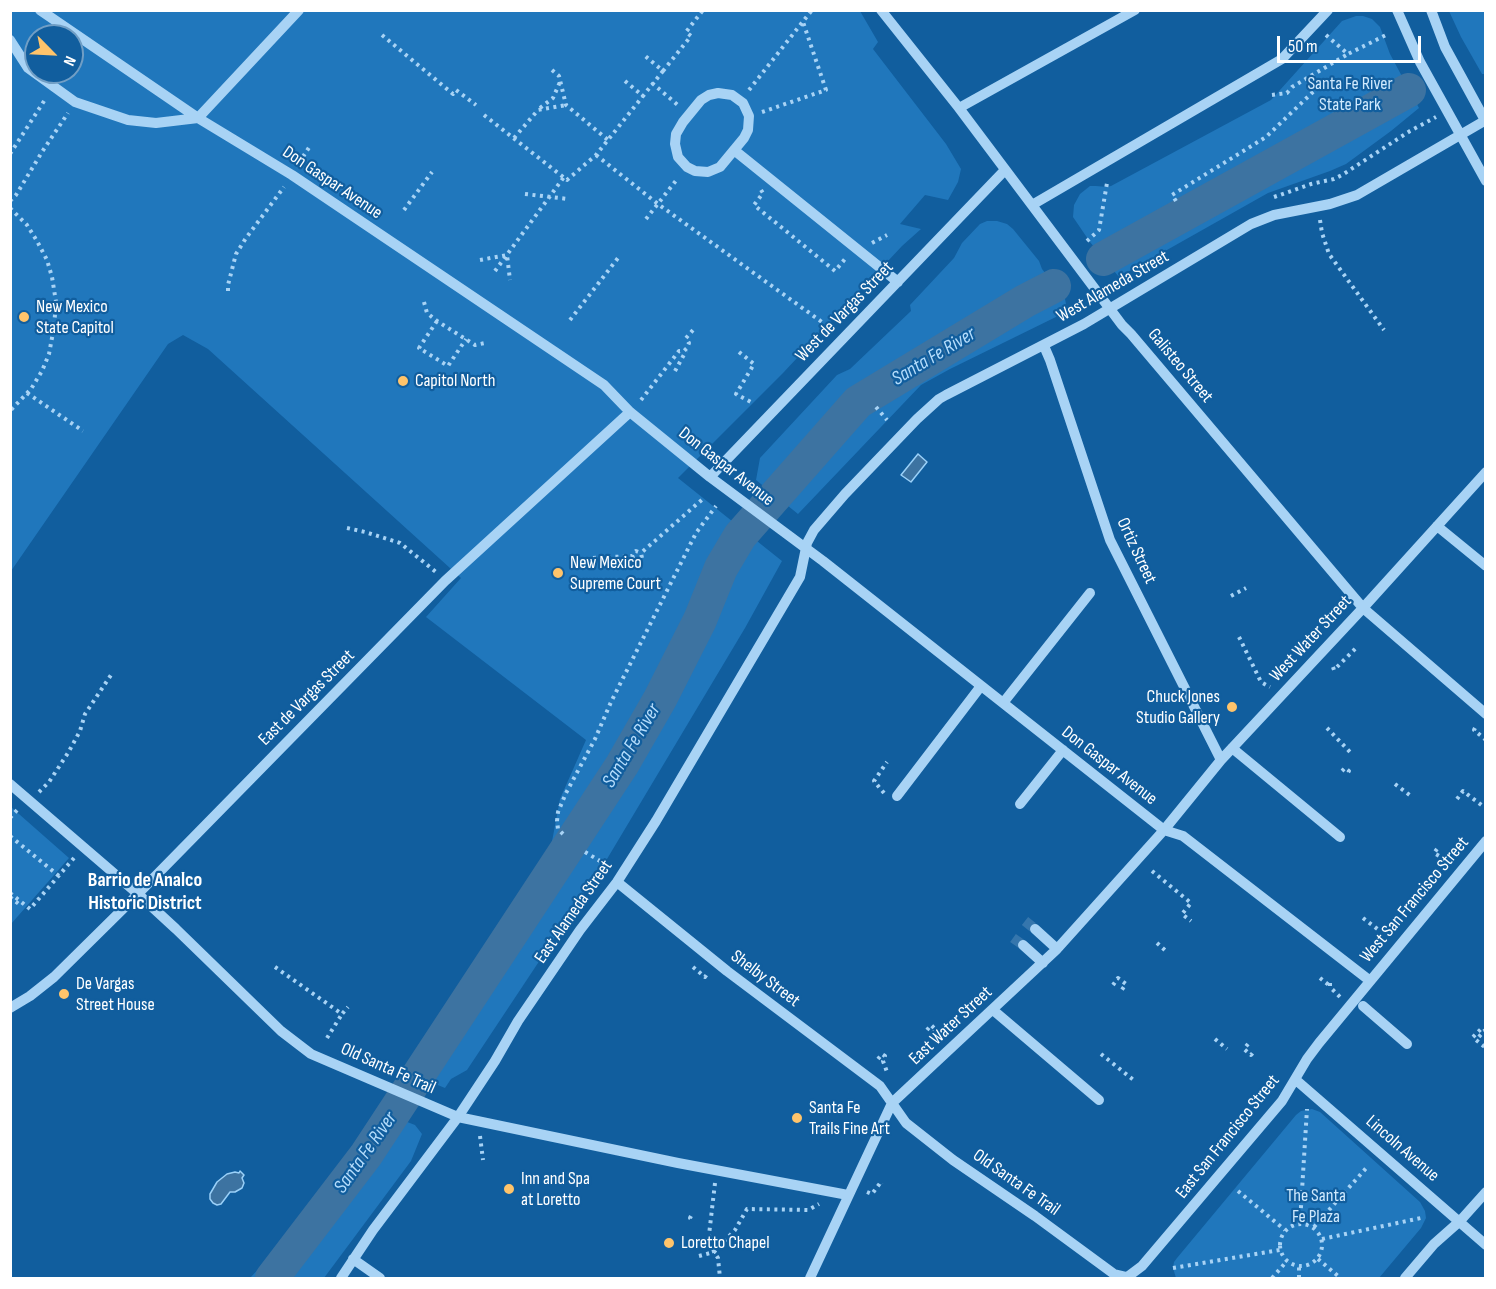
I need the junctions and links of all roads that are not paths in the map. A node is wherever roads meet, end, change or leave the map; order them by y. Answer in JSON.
{"nodes":[{"id":1,"x":40,"y":10,"type":"edge"},
{"id":2,"x":299,"y":10,"type":"edge"},
{"id":3,"x":881,"y":10,"type":"edge"},
{"id":4,"x":1135,"y":10,"type":"edge"},
{"id":5,"x":1328,"y":10,"type":"edge"},
{"id":6,"x":1397,"y":10,"type":"edge"},
{"id":7,"x":1431,"y":10,"type":"edge"},
{"id":8,"x":10,"y":40,"type":"edge"},
{"id":9,"x":959,"y":108,"type":"junction"},
{"id":10,"x":198,"y":118,"type":"junction"},
{"id":11,"x":1485,"y":121,"type":"edge"},
{"id":12,"x":1460,"y":135,"type":"junction"},
{"id":13,"x":734,"y":150,"type":"junction"},
{"id":14,"x":1005,"y":170,"type":"junction"},
{"id":15,"x":1485,"y":181,"type":"edge"},
{"id":16,"x":1032,"y":205,"type":"junction"},
{"id":17,"x":898,"y":282,"type":"junction"},
{"id":18,"x":1110,"y":310,"type":"junction"},
{"id":19,"x":1044,"y":346,"type":"junction"},
{"id":20,"x":630,"y":412,"type":"junction"},
{"id":21,"x":1485,"y":472,"type":"edge"},
{"id":22,"x":710,"y":477,"type":"junction"},
{"id":23,"x":1437,"y":526,"type":"junction"},
{"id":24,"x":806,"y":549,"type":"junction"},
{"id":25,"x":1485,"y":566,"type":"edge"},
{"id":26,"x":1090,"y":592,"type":"dead end"},
{"id":27,"x":1363,"y":608,"type":"junction"},
{"id":28,"x":981,"y":686,"type":"junction"},
{"id":29,"x":1003,"y":703,"type":"junction"},
{"id":30,"x":1485,"y":714,"type":"edge"},
{"id":31,"x":1232,"y":748,"type":"junction"},
{"id":32,"x":1063,"y":750,"type":"junction"},
{"id":33,"x":1221,"y":760,"type":"junction"},
{"id":34,"x":10,"y":784,"type":"edge"},
{"id":35,"x":897,"y":796,"type":"dead end"},
{"id":36,"x":1020,"y":804,"type":"dead end"},
{"id":37,"x":1164,"y":830,"type":"junction"},
{"id":38,"x":1340,"y":837,"type":"dead end"},
{"id":39,"x":1485,"y":841,"type":"edge"},
{"id":40,"x":617,"y":882,"type":"junction"},
{"id":41,"x":138,"y":894,"type":"junction"},
{"id":42,"x":1035,"y":928,"type":"tunnel mouth"},
{"id":43,"x":1023,"y":945,"type":"tunnel mouth"},
{"id":44,"x":1057,"y":949,"type":"junction"},
{"id":45,"x":1043,"y":963,"type":"junction"},
{"id":46,"x":1370,"y":980,"type":"junction"},
{"id":47,"x":1363,"y":1006,"type":"dead end"},
{"id":48,"x":10,"y":1008,"type":"edge"},
{"id":49,"x":993,"y":1010,"type":"junction"},
{"id":50,"x":1407,"y":1044,"type":"dead end"},
{"id":51,"x":1296,"y":1080,"type":"junction"},
{"id":52,"x":1099,"y":1101,"type":"dead end"},
{"id":53,"x":892,"y":1103,"type":"junction"},
{"id":54,"x":458,"y":1117,"type":"junction"},
{"id":55,"x":1485,"y":1192,"type":"edge"},
{"id":56,"x":848,"y":1196,"type":"junction"},
{"id":57,"x":1460,"y":1221,"type":"junction"},
{"id":58,"x":1485,"y":1245,"type":"edge"},
{"id":59,"x":353,"y":1259,"type":"junction"},
{"id":60,"x":341,"y":1278,"type":"edge"},
{"id":61,"x":380,"y":1278,"type":"edge"},
{"id":62,"x":810,"y":1278,"type":"edge"},
{"id":63,"x":1128,"y":1278,"type":"edge"},
{"id":64,"x":1405,"y":1278,"type":"edge"}],
"edges":[{"from":1,"to":10,"type":"street","name":"Don Gaspar Avenue"},
{"from":2,"to":10,"type":"street"},
{"from":3,"to":9,"type":"street","name":"Galisteo Street"},
{"from":4,"to":9,"type":"street"},
{"from":5,"to":16,"type":"street"},
{"from":6,"to":12,"type":"street"},
{"from":7,"to":11,"type":"street"},
{"from":8,"to":10,"type":"street"},
{"from":9,"to":14,"type":"street","name":"Galisteo Street"},
{"from":10,"to":20,"type":"street","name":"Don Gaspar Avenue"},
{"from":11,"to":12,"type":"street","name":"West Alameda Street"},
{"from":12,"to":15,"type":"street"},
{"from":12,"to":18,"type":"street","name":"West Alameda Street"},
{"from":13,"to":13,"type":"street"},
{"from":13,"to":17,"type":"street"},
{"from":14,"to":16,"type":"street","name":"Galisteo Street"},
{"from":14,"to":17,"type":"street","name":"West de Vargas Street"},
{"from":16,"to":18,"type":"street","name":"Galisteo Street"},
{"from":17,"to":22,"type":"street","name":"West de Vargas Street"},
{"from":18,"to":19,"type":"street","name":"West Alameda Street"},
{"from":18,"to":27,"type":"street","name":"Galisteo Street"},
{"from":19,"to":24,"type":"street","name":"West Alameda Street"},
{"from":19,"to":33,"type":"street","name":"Ortiz Street"},
{"from":20,"to":22,"type":"street","name":"Don Gaspar Avenue"},
{"from":20,"to":41,"type":"street","name":"East de Vargas Street"},
{"from":21,"to":23,"type":"street","name":"West Water Street"},
{"from":22,"to":24,"type":"street","name":"Don Gaspar Avenue"},
{"from":23,"to":25,"type":"street"},
{"from":23,"to":27,"type":"street","name":"West Water Street"},
{"from":24,"to":28,"type":"street","name":"Don Gaspar Avenue"},
{"from":24,"to":40,"type":"street","name":"East Alameda Street"},
{"from":26,"to":29,"type":"street"},
{"from":27,"to":30,"type":"street","name":"Galisteo Street"},
{"from":27,"to":31,"type":"street","name":"West Water Street"},
{"from":28,"to":29,"type":"street","name":"Don Gaspar Avenue"},
{"from":28,"to":35,"type":"street"},
{"from":29,"to":32,"type":"street","name":"Don Gaspar Avenue"},
{"from":31,"to":33,"type":"street","name":"West Water Street"},
{"from":31,"to":38,"type":"street"},
{"from":32,"to":36,"type":"street"},
{"from":32,"to":37,"type":"street","name":"Don Gaspar Avenue"},
{"from":33,"to":37,"type":"street","name":"West Water Street"},
{"from":34,"to":41,"type":"street","name":"Old Santa Fe Trail"},
{"from":37,"to":44,"type":"street","name":"East Water Street"},
{"from":37,"to":46,"type":"street","name":"Don Gaspar Avenue"},
{"from":39,"to":46,"type":"street","name":"West San Francisco Street"},
{"from":40,"to":53,"type":"street","name":"Shelby Street"},
{"from":40,"to":54,"type":"street","name":"East Alameda Street"},
{"from":41,"to":48,"type":"street","name":"East de Vargas Street"},
{"from":41,"to":54,"type":"street","name":"Old Santa Fe Trail"},
{"from":42,"to":44,"type":"street"},
{"from":43,"to":45,"type":"street"},
{"from":44,"to":45,"type":"street","name":"East Water Street"},
{"from":45,"to":49,"type":"street","name":"East Water Street"},
{"from":46,"to":51,"type":"street","name":"East San Francisco Street"},
{"from":47,"to":50,"type":"street"},
{"from":49,"to":52,"type":"street"},
{"from":49,"to":53,"type":"street","name":"East Water Street"},
{"from":51,"to":57,"type":"street","name":"Lincoln Avenue"},
{"from":51,"to":63,"type":"street","name":"East San Francisco Street"},
{"from":53,"to":56,"type":"street","name":"East Water Street"},
{"from":53,"to":63,"type":"street","name":"Old Santa Fe Trail"},
{"from":54,"to":56,"type":"street","name":"Old Santa Fe Trail"},
{"from":54,"to":59,"type":"street","name":"East Alameda Street"},
{"from":55,"to":57,"type":"street"},
{"from":56,"to":62,"type":"street","name":"East Water Street"},
{"from":57,"to":58,"type":"street","name":"Lincoln Avenue"},
{"from":57,"to":64,"type":"street"},
{"from":59,"to":60,"type":"street","name":"East Alameda Street"},
{"from":59,"to":61,"type":"street"}]}
